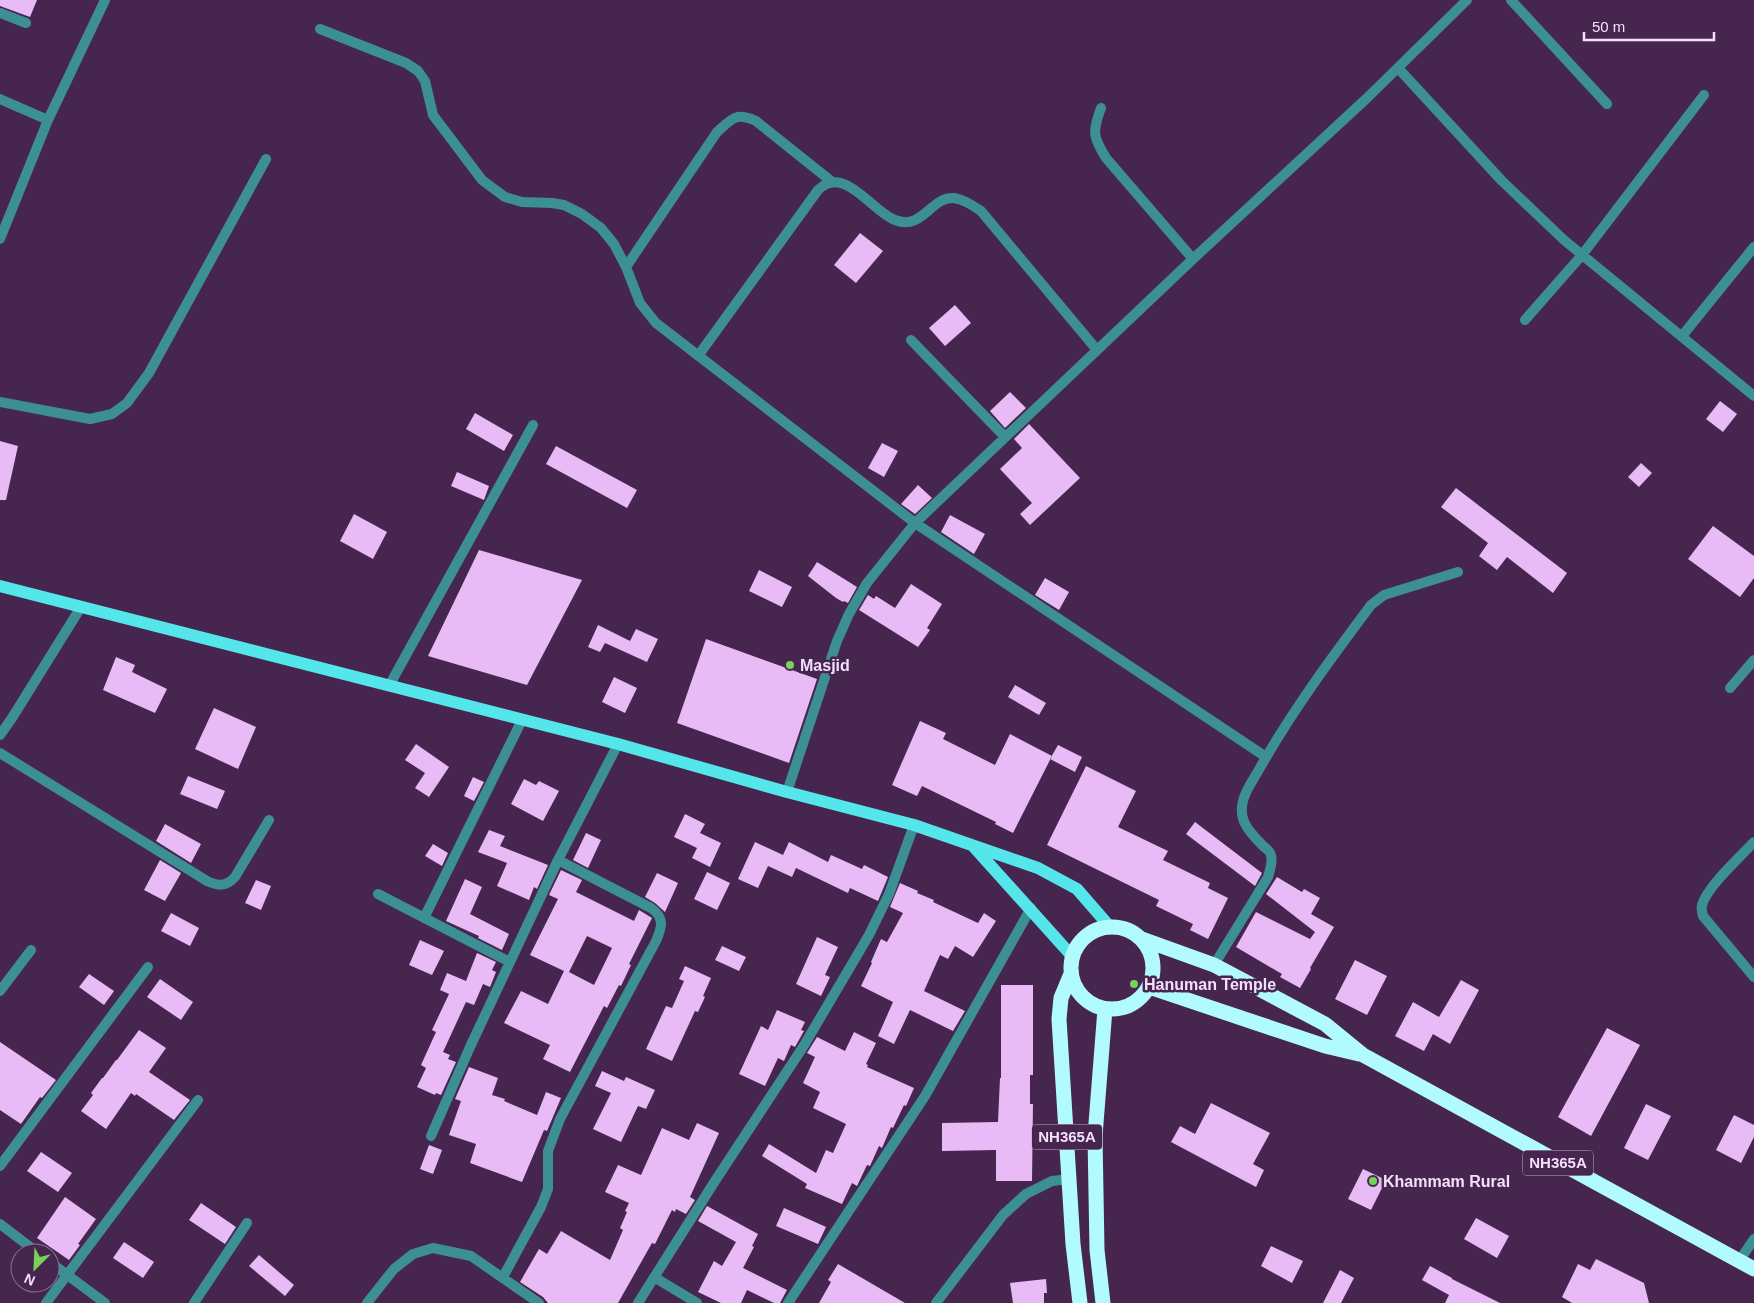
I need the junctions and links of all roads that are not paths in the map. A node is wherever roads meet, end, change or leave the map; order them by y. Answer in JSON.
{"nodes":[{"id":1,"x":105,"y":0,"type":"edge"},
{"id":2,"x":1467,"y":0,"type":"edge"},
{"id":3,"x":1511,"y":0,"type":"edge"},
{"id":4,"x":0,"y":12,"type":"edge"},
{"id":5,"x":26,"y":24,"type":"dead end"},
{"id":6,"x":320,"y":29,"type":"dead end"},
{"id":7,"x":1398,"y":68,"type":"junction"},
{"id":8,"x":1704,"y":95,"type":"dead end"},
{"id":9,"x":0,"y":99,"type":"edge"},
{"id":10,"x":1607,"y":104,"type":"dead end"},
{"id":11,"x":1102,"y":108,"type":"dead end"},
{"id":12,"x":48,"y":120,"type":"junction"},
{"id":13,"x":266,"y":160,"type":"dead end"},
{"id":14,"x":831,"y":181,"type":"junction"},
{"id":15,"x":0,"y":239,"type":"edge"},
{"id":16,"x":1754,"y":247,"type":"edge"},
{"id":17,"x":1582,"y":254,"type":"junction"},
{"id":18,"x":1193,"y":259,"type":"junction"},
{"id":19,"x":626,"y":266,"type":"junction"},
{"id":20,"x":1525,"y":320,"type":"dead end"},
{"id":21,"x":1682,"y":336,"type":"junction"},
{"id":22,"x":911,"y":340,"type":"dead end"},
{"id":23,"x":1097,"y":350,"type":"junction"},
{"id":24,"x":698,"y":356,"type":"junction"},
{"id":25,"x":1754,"y":396,"type":"edge"},
{"id":26,"x":0,"y":402,"type":"edge"},
{"id":27,"x":533,"y":425,"type":"dead end"},
{"id":28,"x":1005,"y":437,"type":"junction"},
{"id":29,"x":915,"y":523,"type":"junction"},
{"id":30,"x":1458,"y":572,"type":"dead end"},
{"id":31,"x":0,"y":586,"type":"edge"},
{"id":32,"x":81,"y":607,"type":"junction"},
{"id":33,"x":1754,"y":660,"type":"edge"},
{"id":34,"x":389,"y":686,"type":"junction"},
{"id":35,"x":1730,"y":688,"type":"dead end"},
{"id":36,"x":522,"y":720,"type":"junction"},
{"id":37,"x":0,"y":734,"type":"edge"},
{"id":38,"x":618,"y":744,"type":"junction"},
{"id":39,"x":0,"y":753,"type":"edge"},
{"id":40,"x":1266,"y":757,"type":"junction"},
{"id":41,"x":787,"y":792,"type":"junction"},
{"id":42,"x":269,"y":820,"type":"dead end"},
{"id":43,"x":914,"y":825,"type":"junction"},
{"id":44,"x":1754,"y":842,"type":"edge"},
{"id":45,"x":971,"y":844,"type":"junction"},
{"id":46,"x":558,"y":860,"type":"junction"},
{"id":47,"x":378,"y":894,"type":"dead end"},
{"id":48,"x":1030,"y":908,"type":"junction"},
{"id":49,"x":424,"y":918,"type":"junction"},
{"id":50,"x":1110,"y":927,"type":"junction"},
{"id":51,"x":1142,"y":940,"type":"junction"},
{"id":52,"x":31,"y":950,"type":"dead end"},
{"id":53,"x":1072,"y":956,"type":"junction"},
{"id":54,"x":510,"y":962,"type":"junction"},
{"id":55,"x":1214,"y":965,"type":"junction"},
{"id":56,"x":148,"y":967,"type":"dead end"},
{"id":57,"x":1071,"y":974,"type":"junction"},
{"id":58,"x":1754,"y":977,"type":"edge"},
{"id":59,"x":1148,"y":987,"type":"junction"},
{"id":60,"x":0,"y":991,"type":"edge"},
{"id":61,"x":1105,"y":1009,"type":"junction"},
{"id":62,"x":1363,"y":1054,"type":"junction"},
{"id":63,"x":198,"y":1100,"type":"dead end"},
{"id":64,"x":431,"y":1136,"type":"dead end"},
{"id":65,"x":0,"y":1166,"type":"edge"},
{"id":66,"x":1069,"y":1179,"type":"junction"},
{"id":67,"x":247,"y":1223,"type":"dead end"},
{"id":68,"x":0,"y":1224,"type":"edge"},
{"id":69,"x":1754,"y":1239,"type":"edge"},
{"id":70,"x":25,"y":1243,"type":"edge"},
{"id":71,"x":1739,"y":1261,"type":"junction"},
{"id":72,"x":60,"y":1269,"type":"edge"},
{"id":73,"x":1754,"y":1269,"type":"edge"},
{"id":74,"x":67,"y":1274,"type":"junction"},
{"id":75,"x":502,"y":1277,"type":"junction"},
{"id":76,"x":654,"y":1277,"type":"junction"},
{"id":77,"x":46,"y":1303,"type":"edge"},
{"id":78,"x":105,"y":1303,"type":"edge"},
{"id":79,"x":194,"y":1303,"type":"edge"},
{"id":80,"x":368,"y":1303,"type":"edge"},
{"id":81,"x":539,"y":1303,"type":"edge"},
{"id":82,"x":638,"y":1303,"type":"edge"},
{"id":83,"x":698,"y":1303,"type":"edge"},
{"id":84,"x":788,"y":1303,"type":"edge"},
{"id":85,"x":936,"y":1303,"type":"edge"},
{"id":86,"x":1080,"y":1303,"type":"edge"},
{"id":87,"x":1103,"y":1303,"type":"edge"}],
"edges":[{"from":1,"to":12,"type":"street"},
{"from":2,"to":7,"type":"street"},
{"from":3,"to":10,"type":"street"},
{"from":4,"to":5,"type":"street"},
{"from":6,"to":19,"type":"street"},
{"from":7,"to":17,"type":"street"},
{"from":7,"to":18,"type":"street"},
{"from":8,"to":17,"type":"street"},
{"from":9,"to":12,"type":"street"},
{"from":11,"to":18,"type":"street"},
{"from":12,"to":15,"type":"street"},
{"from":13,"to":26,"type":"street"},
{"from":14,"to":19,"type":"street"},
{"from":14,"to":23,"type":"street"},
{"from":14,"to":24,"type":"street"},
{"from":16,"to":21,"type":"street"},
{"from":17,"to":20,"type":"street"},
{"from":17,"to":21,"type":"street"},
{"from":18,"to":23,"type":"street"},
{"from":19,"to":24,"type":"street"},
{"from":21,"to":25,"type":"street"},
{"from":22,"to":28,"type":"street"},
{"from":23,"to":28,"type":"street"},
{"from":24,"to":29,"type":"street"},
{"from":27,"to":34,"type":"street"},
{"from":28,"to":29,"type":"street"},
{"from":29,"to":40,"type":"street"},
{"from":29,"to":41,"type":"street"},
{"from":30,"to":40,"type":"street"},
{"from":31,"to":32,"type":"main road"},
{"from":32,"to":34,"type":"main road"},
{"from":32,"to":37,"type":"street"},
{"from":33,"to":35,"type":"street"},
{"from":34,"to":36,"type":"main road"},
{"from":36,"to":38,"type":"main road"},
{"from":36,"to":49,"type":"street"},
{"from":38,"to":41,"type":"main road"},
{"from":38,"to":46,"type":"street"},
{"from":39,"to":42,"type":"street"},
{"from":40,"to":55,"type":"street"},
{"from":41,"to":43,"type":"main road"},
{"from":43,"to":45,"type":"main road"},
{"from":43,"to":76,"type":"street"},
{"from":44,"to":58,"type":"street"},
{"from":45,"to":48,"type":"main road"},
{"from":45,"to":50,"type":"main road"},
{"from":46,"to":54,"type":"street"},
{"from":46,"to":75,"type":"street"},
{"from":47,"to":49,"type":"street"},
{"from":48,"to":53,"type":"main road"},
{"from":48,"to":84,"type":"street"},
{"from":49,"to":54,"type":"street"},
{"from":50,"to":51,"type":"highway","number":"NH365A"},
{"from":50,"to":53,"type":"highway"},
{"from":51,"to":55,"type":"highway","number":"NH365A"},
{"from":51,"to":59,"type":"highway"},
{"from":52,"to":60,"type":"street"},
{"from":53,"to":57,"type":"highway","number":"NH365A"},
{"from":54,"to":64,"type":"street"},
{"from":55,"to":62,"type":"highway","number":"NH365A"},
{"from":56,"to":65,"type":"street"},
{"from":57,"to":61,"type":"highway"},
{"from":57,"to":66,"type":"highway","number":"NH365A"},
{"from":59,"to":61,"type":"highway"},
{"from":59,"to":62,"type":"highway","number":"NH365A"},
{"from":61,"to":87,"type":"highway","number":"NH365A"},
{"from":62,"to":71,"type":"highway","number":"NH365A"},
{"from":63,"to":74,"type":"street"},
{"from":66,"to":85,"type":"street"},
{"from":66,"to":86,"type":"highway","number":"NH365A"},
{"from":67,"to":79,"type":"street"},
{"from":68,"to":70,"type":"street"},
{"from":69,"to":71,"type":"street"},
{"from":71,"to":73,"type":"highway","number":"NH365A"},
{"from":72,"to":74,"type":"street"},
{"from":74,"to":77,"type":"street"},
{"from":74,"to":78,"type":"street"},
{"from":75,"to":80,"type":"street"},
{"from":75,"to":81,"type":"street"},
{"from":76,"to":82,"type":"street"},
{"from":76,"to":83,"type":"street"}]}
